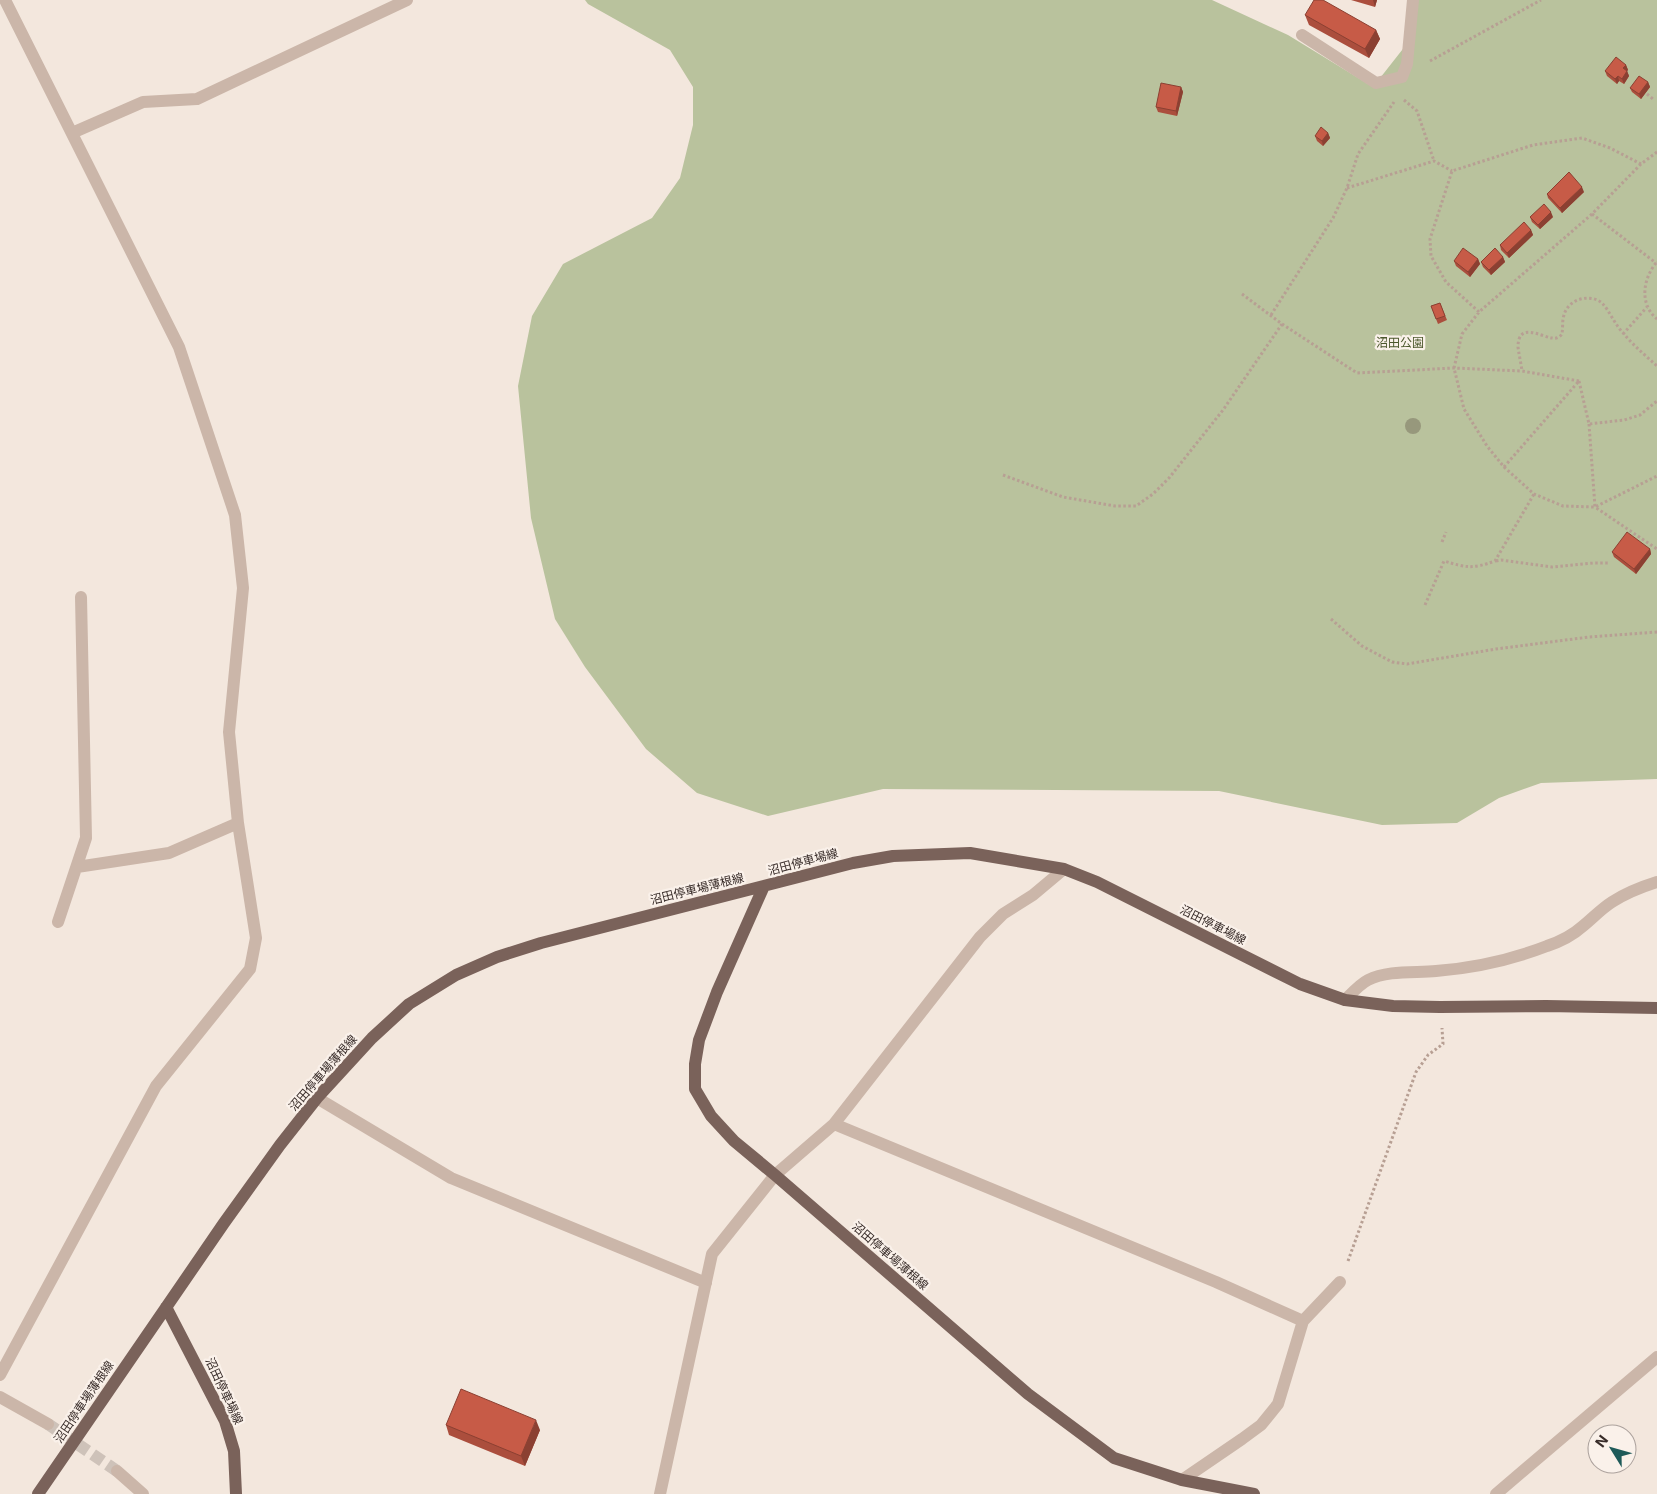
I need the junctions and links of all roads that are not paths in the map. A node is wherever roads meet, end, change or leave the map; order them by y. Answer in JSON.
{"nodes":[{"id":1,"x":5,"y":0,"type":"edge"},
{"id":2,"x":407,"y":0,"type":"edge"},
{"id":3,"x":1413,"y":0,"type":"edge"},
{"id":4,"x":1302,"y":35,"type":"dead end"},
{"id":5,"x":72,"y":133,"type":"junction"},
{"id":6,"x":81,"y":596,"type":"dead end"},
{"id":7,"x":238,"y":823,"type":"junction"},
{"id":8,"x":77,"y":867,"type":"junction"},
{"id":9,"x":1064,"y":869,"type":"junction"},
{"id":10,"x":1657,"y":882,"type":"edge"},
{"id":11,"x":764,"y":886,"type":"junction"},
{"id":12,"x":58,"y":922,"type":"dead end"},
{"id":13,"x":1345,"y":1000,"type":"junction"},
{"id":14,"x":1657,"y":1008,"type":"edge"},
{"id":15,"x":317,"y":1098,"type":"junction"},
{"id":16,"x":834,"y":1124,"type":"junction"},
{"id":17,"x":775,"y":1175,"type":"junction"},
{"id":18,"x":1340,"y":1282,"type":"road end"},
{"id":19,"x":706,"y":1283,"type":"junction"},
{"id":20,"x":166,"y":1307,"type":"junction"},
{"id":21,"x":1303,"y":1321,"type":"junction"},
{"id":22,"x":1657,"y":1357,"type":"edge"},
{"id":23,"x":0,"y":1375,"type":"edge"},
{"id":24,"x":0,"y":1397,"type":"edge"},
{"id":25,"x":48,"y":1424,"type":"tunnel mouth"},
{"id":26,"x":117,"y":1471,"type":"tunnel mouth"},
{"id":27,"x":1182,"y":1480,"type":"junction"},
{"id":28,"x":38,"y":1494,"type":"edge"},
{"id":29,"x":143,"y":1494,"type":"edge"},
{"id":30,"x":236,"y":1494,"type":"edge"},
{"id":31,"x":660,"y":1494,"type":"edge"},
{"id":32,"x":1254,"y":1494,"type":"edge"},
{"id":33,"x":1496,"y":1494,"type":"edge"}],
"edges":[{"from":1,"to":5,"type":"street"},
{"from":2,"to":5,"type":"street"},
{"from":3,"to":4,"type":"street"},
{"from":5,"to":7,"type":"street"},
{"from":6,"to":8,"type":"street"},
{"from":7,"to":8,"type":"street"},
{"from":7,"to":23,"type":"street"},
{"from":8,"to":12,"type":"street"},
{"from":9,"to":11,"type":"main road","name":"沼田停車場線"},
{"from":9,"to":13,"type":"main road","name":"沼田停車場線"},
{"from":9,"to":16,"type":"street"},
{"from":10,"to":13,"type":"street"},
{"from":11,"to":15,"type":"main road","name":"沼田停車場薄根線"},
{"from":11,"to":17,"type":"main road","name":"沼田停車場薄根線"},
{"from":13,"to":14,"type":"main road","name":"沼田停車場線"},
{"from":15,"to":19,"type":"street"},
{"from":15,"to":20,"type":"main road","name":"沼田停車場薄根線"},
{"from":16,"to":17,"type":"street"},
{"from":16,"to":21,"type":"street"},
{"from":17,"to":19,"type":"street"},
{"from":17,"to":27,"type":"main road","name":"沼田停車場薄根線"},
{"from":18,"to":21,"type":"street"},
{"from":19,"to":31,"type":"street"},
{"from":20,"to":28,"type":"main road","name":"沼田停車場薄根線"},
{"from":20,"to":30,"type":"main road","name":"沼田停車場線"},
{"from":21,"to":27,"type":"street"},
{"from":22,"to":33,"type":"street"},
{"from":24,"to":25,"type":"street"},
{"from":26,"to":29,"type":"street"},
{"from":27,"to":32,"type":"main road","name":"沼田停車場薄根線"}]}
